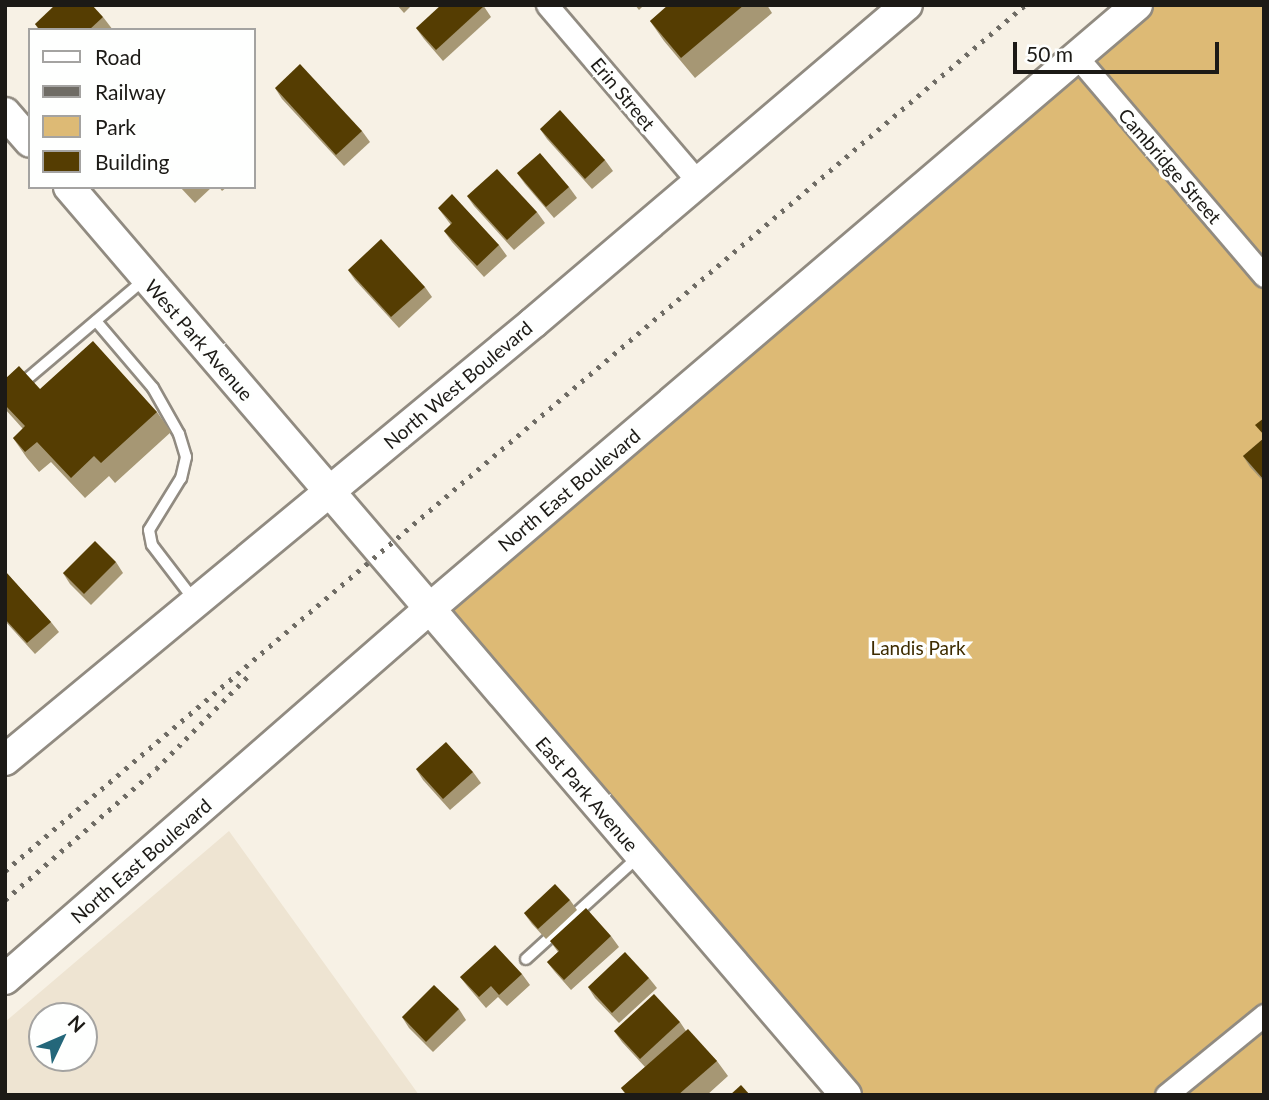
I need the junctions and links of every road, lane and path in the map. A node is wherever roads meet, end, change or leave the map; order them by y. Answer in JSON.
{"nodes":[{"id":1,"x":547,"y":5,"type":"edge"},
{"id":2,"x":907,"y":5,"type":"edge"},
{"id":3,"x":1138,"y":5,"type":"edge"},
{"id":4,"x":1077,"y":57,"type":"junction"},
{"id":5,"x":5,"y":113,"type":"edge"},
{"id":6,"x":28,"y":140,"type":"edge"},
{"id":7,"x":698,"y":182,"type":"junction"},
{"id":8,"x":71,"y":189,"type":"edge"},
{"id":9,"x":1264,"y":276,"type":"edge"},
{"id":10,"x":146,"y":278,"type":"junction"},
{"id":11,"x":96,"y":321,"type":"junction"},
{"id":12,"x":7,"y":396,"type":"edge"},
{"id":13,"x":329,"y":492,"type":"junction"},
{"id":14,"x":196,"y":602,"type":"junction"},
{"id":15,"x":428,"y":610,"type":"junction"},
{"id":16,"x":5,"y":760,"type":"edge"},
{"id":17,"x":640,"y":855,"type":"junction"},
{"id":18,"x":526,"y":959,"type":"dead end"},
{"id":19,"x":5,"y":979,"type":"edge"},
{"id":20,"x":1264,"y":1016,"type":"edge"},
{"id":21,"x":846,"y":1095,"type":"edge"},
{"id":22,"x":1166,"y":1095,"type":"edge"}],
"edges":[{"from":1,"to":7,"type":"street","name":"Erin Street"},
{"from":2,"to":7,"type":"main road","name":"North West Boulevard"},
{"from":3,"to":4,"type":"main road","name":"North East Boulevard"},
{"from":4,"to":9,"type":"street","name":"Cambridge Street"},
{"from":4,"to":15,"type":"main road","name":"North East Boulevard"},
{"from":5,"to":6,"type":"main road"},
{"from":7,"to":13,"type":"main road","name":"North West Boulevard"},
{"from":8,"to":10,"type":"main road","name":"West Park Avenue"},
{"from":10,"to":11,"type":"lane"},
{"from":10,"to":13,"type":"main road","name":"West Park Avenue"},
{"from":11,"to":12,"type":"lane"},
{"from":11,"to":14,"type":"lane"},
{"from":13,"to":14,"type":"main road","name":"North West Boulevard"},
{"from":13,"to":15,"type":"main road","name":"East Park Avenue"},
{"from":14,"to":16,"type":"main road","name":"North West Boulevard"},
{"from":15,"to":17,"type":"main road","name":"East Park Avenue"},
{"from":15,"to":19,"type":"main road","name":"North East Boulevard"},
{"from":17,"to":18,"type":"lane"},
{"from":17,"to":21,"type":"main road","name":"East Park Avenue"},
{"from":20,"to":22,"type":"street"}]}
